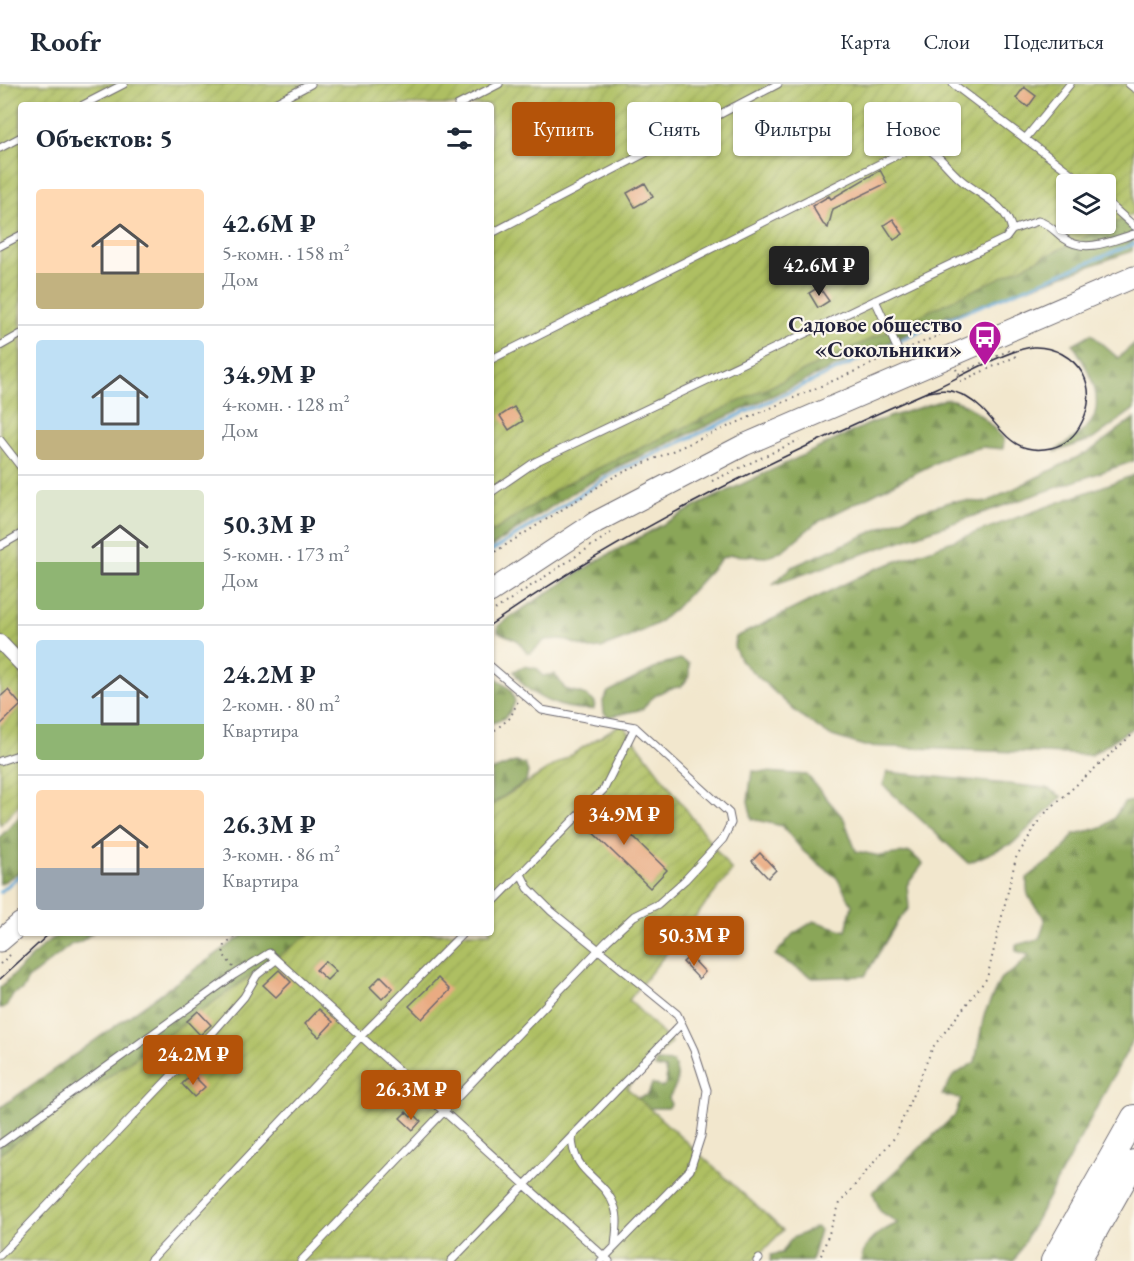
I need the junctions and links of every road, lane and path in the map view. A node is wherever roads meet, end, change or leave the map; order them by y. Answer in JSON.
{"nodes":[{"id":1,"x":123,"y":84,"type":"edge"},
{"id":2,"x":311,"y":84,"type":"edge"},
{"id":3,"x":499,"y":84,"type":"edge"},
{"id":4,"x":778,"y":84,"type":"edge"},
{"id":5,"x":953,"y":84,"type":"edge"},
{"id":6,"x":1070,"y":84,"type":"edge"},
{"id":7,"x":1128,"y":84,"type":"edge"},
{"id":8,"x":1134,"y":88,"type":"edge"},
{"id":9,"x":89,"y":102,"type":"edge"},
{"id":10,"x":277,"y":102,"type":"edge"},
{"id":11,"x":464,"y":102,"type":"edge"},
{"id":12,"x":18,"y":139,"type":"edge"},
{"id":13,"x":1025,"y":139,"type":"junction"},
{"id":14,"x":0,"y":148,"type":"edge"},
{"id":15,"x":1072,"y":174,"type":"edge"},
{"id":16,"x":1116,"y":210,"type":"edge"},
{"id":17,"x":1134,"y":226,"type":"edge"},
{"id":18,"x":1012,"y":230,"type":"junction"},
{"id":19,"x":494,"y":232,"type":"edge"},
{"id":20,"x":1134,"y":234,"type":"edge"},
{"id":21,"x":18,"y":237,"type":"edge"},
{"id":22,"x":0,"y":246,"type":"edge"},
{"id":23,"x":1134,"y":276,"type":"edge"},
{"id":24,"x":875,"y":300,"type":"junction"},
{"id":25,"x":940,"y":334,"type":"dead end"},
{"id":26,"x":18,"y":336,"type":"edge"},
{"id":27,"x":0,"y":346,"type":"edge"},
{"id":28,"x":897,"y":348,"type":"dead end"},
{"id":29,"x":494,"y":358,"type":"edge"},
{"id":30,"x":955,"y":368,"type":"dead end"},
{"id":31,"x":958,"y":374,"type":"junction"},
{"id":32,"x":804,"y":438,"type":"dead end"},
{"id":33,"x":0,"y":440,"type":"edge"},
{"id":34,"x":18,"y":464,"type":"edge"},
{"id":35,"x":711,"y":481,"type":"dead end"},
{"id":36,"x":494,"y":490,"type":"edge"},
{"id":37,"x":613,"y":532,"type":"dead end"},
{"id":38,"x":18,"y":536,"type":"edge"},
{"id":39,"x":0,"y":546,"type":"edge"},
{"id":40,"x":494,"y":552,"type":"edge"},
{"id":41,"x":494,"y":589,"type":"edge"},
{"id":42,"x":494,"y":610,"type":"edge"},
{"id":43,"x":0,"y":642,"type":"edge"},
{"id":44,"x":18,"y":661,"type":"edge"},
{"id":45,"x":494,"y":669,"type":"edge"},
{"id":46,"x":520,"y":692,"type":"junction"},
{"id":47,"x":635,"y":728,"type":"junction"},
{"id":48,"x":494,"y":730,"type":"edge"},
{"id":49,"x":1134,"y":733,"type":"edge"},
{"id":50,"x":18,"y":755,"type":"edge"},
{"id":51,"x":0,"y":761,"type":"edge"},
{"id":52,"x":521,"y":874,"type":"junction"},
{"id":53,"x":494,"y":901,"type":"edge"},
{"id":54,"x":18,"y":926,"type":"edge"},
{"id":55,"x":236,"y":936,"type":"edge"},
{"id":56,"x":460,"y":936,"type":"edge"},
{"id":57,"x":0,"y":941,"type":"edge"},
{"id":58,"x":599,"y":950,"type":"junction"},
{"id":59,"x":276,"y":960,"type":"junction"},
{"id":60,"x":238,"y":973,"type":"junction"},
{"id":61,"x":680,"y":1024,"type":"junction"},
{"id":62,"x":362,"y":1036,"type":"junction"},
{"id":63,"x":444,"y":1110,"type":"junction"},
{"id":64,"x":1134,"y":1117,"type":"edge"},
{"id":65,"x":572,"y":1136,"type":"junction"},
{"id":66,"x":0,"y":1144,"type":"edge"},
{"id":67,"x":1134,"y":1162,"type":"edge"},
{"id":68,"x":523,"y":1185,"type":"junction"},
{"id":69,"x":615,"y":1246,"type":"junction"},
{"id":70,"x":0,"y":1255,"type":"edge"},
{"id":71,"x":605,"y":1260,"type":"edge"},
{"id":72,"x":150,"y":1261,"type":"edge"},
{"id":73,"x":301,"y":1261,"type":"edge"},
{"id":74,"x":452,"y":1261,"type":"edge"},
{"id":75,"x":819,"y":1261,"type":"edge"},
{"id":76,"x":1053,"y":1261,"type":"edge"},
{"id":77,"x":1078,"y":1261,"type":"edge"}],
"edges":[{"from":1,"to":9,"type":"lane"},
{"from":2,"to":10,"type":"lane"},
{"from":3,"to":11,"type":"lane"},
{"from":4,"to":19,"type":"lane"},
{"from":5,"to":13,"type":"lane"},
{"from":6,"to":13,"type":"lane"},
{"from":7,"to":8,"type":"lane"},
{"from":12,"to":14,"type":"lane"},
{"from":13,"to":15,"type":"lane"},
{"from":16,"to":17,"type":"lane"},
{"from":18,"to":20,"type":"lane"},
{"from":18,"to":24,"type":"lane"},
{"from":18,"to":29,"type":"lane"},
{"from":21,"to":22,"type":"lane"},
{"from":23,"to":41,"type":"main road"},
{"from":24,"to":28,"type":"lane"},
{"from":24,"to":36,"type":"lane"},
{"from":25,"to":40,"type":"path"},
{"from":26,"to":27,"type":"lane"},
{"from":30,"to":31,"type":"path"},
{"from":31,"to":31,"type":"path"},
{"from":32,"to":35,"type":"path"},
{"from":33,"to":34,"type":"lane"},
{"from":37,"to":42,"type":"path"},
{"from":38,"to":39,"type":"lane"},
{"from":43,"to":44,"type":"street"},
{"from":45,"to":46,"type":"lane"},
{"from":46,"to":47,"type":"lane"},
{"from":46,"to":48,"type":"path"},
{"from":47,"to":52,"type":"lane"},
{"from":47,"to":58,"type":"lane"},
{"from":49,"to":75,"type":"path"},
{"from":50,"to":51,"type":"lane"},
{"from":52,"to":53,"type":"lane"},
{"from":52,"to":58,"type":"lane"},
{"from":54,"to":57,"type":"main road"},
{"from":55,"to":60,"type":"path"},
{"from":56,"to":62,"type":"lane"},
{"from":58,"to":61,"type":"lane"},
{"from":58,"to":63,"type":"lane"},
{"from":59,"to":60,"type":"lane"},
{"from":59,"to":62,"type":"lane"},
{"from":59,"to":70,"type":"lane"},
{"from":60,"to":66,"type":"lane"},
{"from":61,"to":65,"type":"lane"},
{"from":61,"to":69,"type":"lane"},
{"from":62,"to":63,"type":"lane"},
{"from":62,"to":72,"type":"lane"},
{"from":63,"to":68,"type":"lane"},
{"from":63,"to":73,"type":"lane"},
{"from":64,"to":76,"type":"highway"},
{"from":65,"to":68,"type":"lane"},
{"from":65,"to":69,"type":"lane"},
{"from":67,"to":77,"type":"highway"},
{"from":68,"to":71,"type":"lane"},
{"from":68,"to":74,"type":"lane"},
{"from":69,"to":71,"type":"lane"}]}
